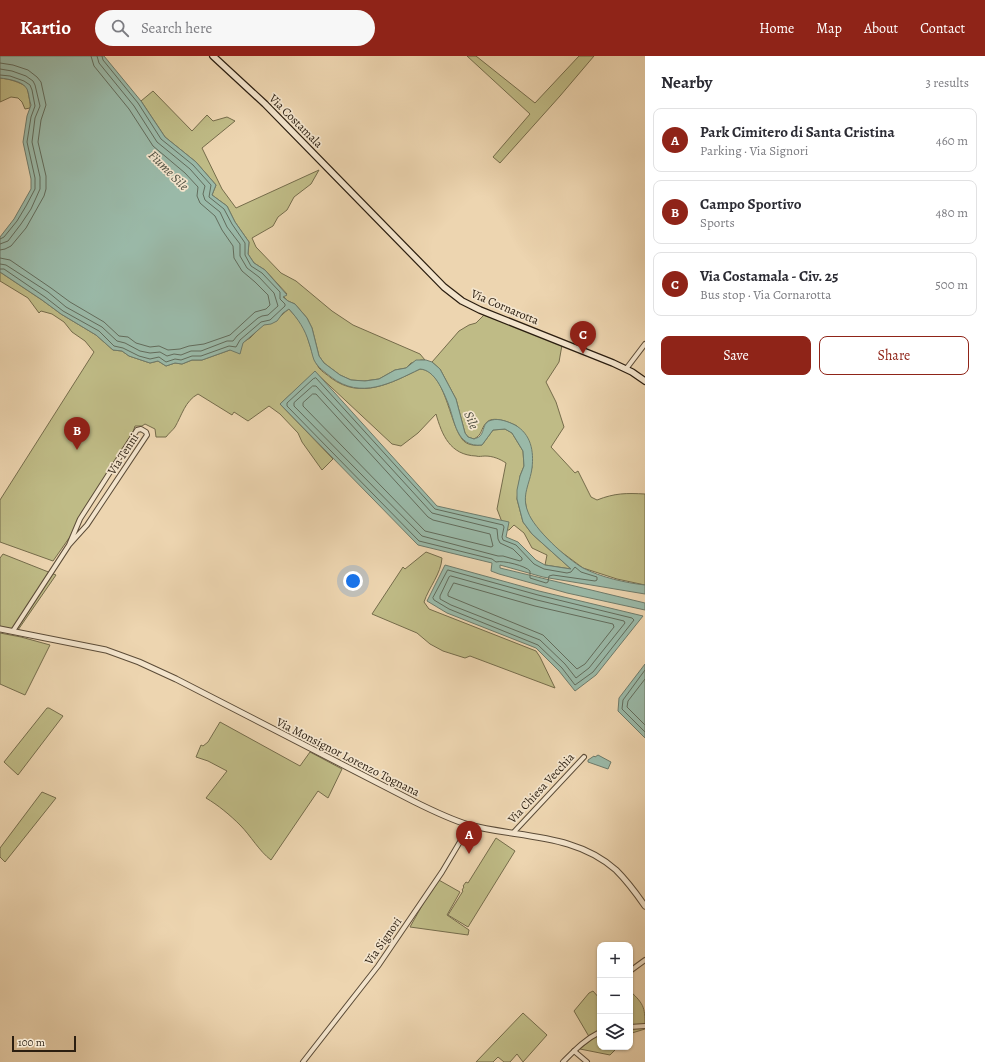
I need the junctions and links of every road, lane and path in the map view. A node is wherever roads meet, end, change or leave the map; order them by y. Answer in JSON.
{"nodes":[{"id":1,"x":213,"y":56,"type":"edge"},
{"id":2,"x":362,"y":203,"type":"joint"},
{"id":3,"x":645,"y":344,"type":"edge"},
{"id":4,"x":626,"y":369,"type":"junction"},
{"id":5,"x":645,"y":381,"type":"edge"},
{"id":6,"x":77,"y":526,"type":"junction"},
{"id":7,"x":83,"y":530,"type":"junction"},
{"id":8,"x":69,"y":545,"type":"junction"},
{"id":9,"x":0,"y":629,"type":"edge"},
{"id":10,"x":13,"y":631,"type":"junction"},
{"id":11,"x":584,"y":757,"type":"dead end"},
{"id":12,"x":470,"y":825,"type":"junction"},
{"id":13,"x":513,"y":833,"type":"junction"},
{"id":14,"x":645,"y":906,"type":"edge"},
{"id":15,"x":645,"y":960,"type":"edge"},
{"id":16,"x":633,"y":969,"type":"edge"},
{"id":17,"x":645,"y":1026,"type":"edge"},
{"id":18,"x":633,"y":1027,"type":"edge"},
{"id":19,"x":597,"y":1033,"type":"edge"},
{"id":20,"x":574,"y":1051,"type":"junction"},
{"id":21,"x":303,"y":1062,"type":"edge"},
{"id":22,"x":563,"y":1062,"type":"edge"},
{"id":23,"x":587,"y":1062,"type":"edge"}],
"edges":[{"from":1,"to":2,"type":"main road","name":"Via Costamala"},
{"from":2,"to":4,"type":"main road","name":"Via Cornarotta"},
{"from":3,"to":4,"type":"street"},
{"from":4,"to":5,"type":"main road","name":"Via Cornarotta"},
{"from":6,"to":7,"type":"street"},
{"from":6,"to":7,"type":"street","name":"Via Tenni"},
{"from":6,"to":8,"type":"street","name":"Via Tenni"},
{"from":7,"to":8,"type":"street","name":"Via Tenni"},
{"from":8,"to":10,"type":"street","name":"Via Tenni"},
{"from":9,"to":10,"type":"street","name":"Via Monsignor Lorenzo Tognana"},
{"from":10,"to":12,"type":"street","name":"Via Monsignor Lorenzo Tognana"},
{"from":11,"to":13,"type":"street","name":"Via Chiesa Vecchia"},
{"from":12,"to":13,"type":"street","name":"Via Monsignor Lorenzo Tognana"},
{"from":12,"to":21,"type":"street","name":"Via Signori"},
{"from":13,"to":14,"type":"street","name":"Via Monsignor Lorenzo Tognana"},
{"from":15,"to":16,"type":"street"},
{"from":17,"to":18,"type":"street"},
{"from":19,"to":20,"type":"street"},
{"from":20,"to":22,"type":"street"},
{"from":20,"to":23,"type":"street"}]}
